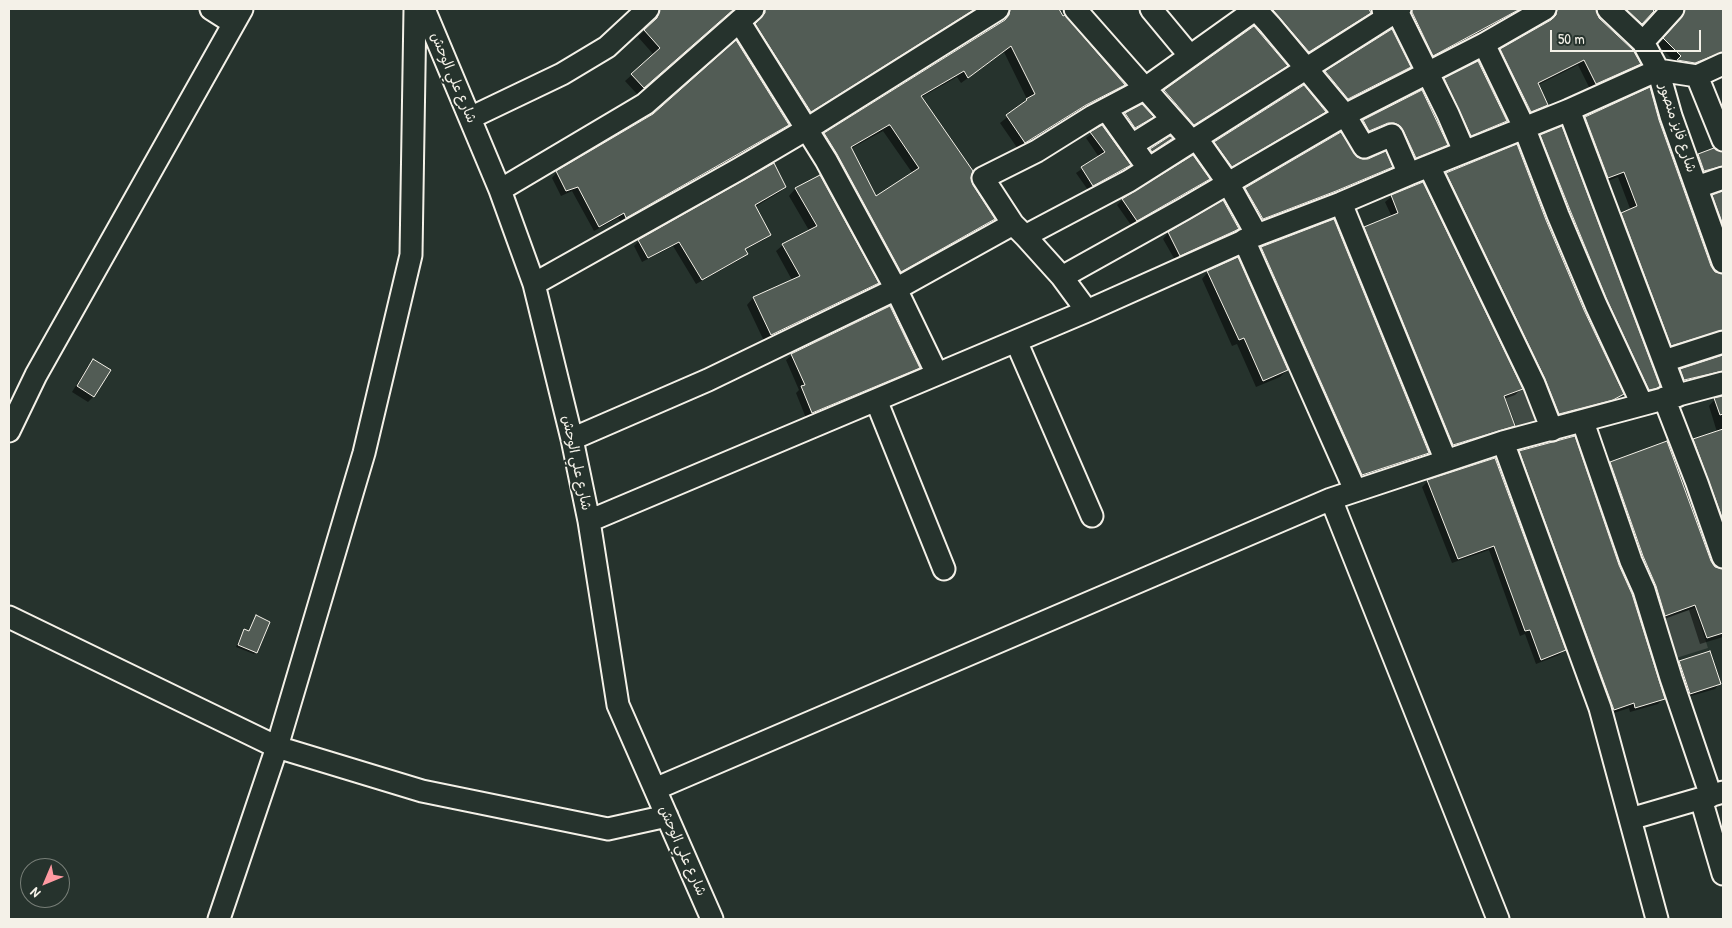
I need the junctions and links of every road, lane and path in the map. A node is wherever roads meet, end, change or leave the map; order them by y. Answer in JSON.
{"nodes":[{"id":1,"x":210,"y":9,"type":"edge"},
{"id":2,"x":415,"y":9,"type":"edge"},
{"id":3,"x":424,"y":9,"type":"edge"},
{"id":4,"x":648,"y":9,"type":"edge"},
{"id":5,"x":998,"y":9,"type":"edge"},
{"id":6,"x":1151,"y":9,"type":"edge"},
{"id":7,"x":1392,"y":9,"type":"edge"},
{"id":8,"x":1546,"y":9,"type":"edge"},
{"id":9,"x":1608,"y":9,"type":"edge"},
{"id":10,"x":1673,"y":9,"type":"edge"},
{"id":11,"x":1253,"y":10,"type":"edge"},
{"id":12,"x":1083,"y":11,"type":"edge"},
{"id":13,"x":746,"y":15,"type":"edge"},
{"id":14,"x":237,"y":16,"type":"edge"},
{"id":15,"x":1643,"y":42,"type":"junction"},
{"id":16,"x":1484,"y":44,"type":"junction"},
{"id":17,"x":1190,"y":56,"type":"junction"},
{"id":18,"x":1723,"y":64,"type":"edge"},
{"id":19,"x":1305,"y":68,"type":"junction"},
{"id":20,"x":1658,"y":70,"type":"junction"},
{"id":21,"x":1427,"y":72,"type":"junction"},
{"id":22,"x":1697,"y":76,"type":"junction"},
{"id":23,"x":1144,"y":89,"type":"junction"},
{"id":24,"x":1106,"y":109,"type":"junction"},
{"id":25,"x":1569,"y":110,"type":"junction"},
{"id":26,"x":1345,"y":115,"type":"junction"},
{"id":27,"x":470,"y":118,"type":"junction"},
{"id":28,"x":1172,"y":120,"type":"junction"},
{"id":29,"x":1524,"y":127,"type":"junction"},
{"id":30,"x":807,"y":128,"type":"junction"},
{"id":31,"x":1197,"y":139,"type":"junction"},
{"id":32,"x":1723,"y":140,"type":"edge"},
{"id":33,"x":1132,"y":145,"type":"junction"},
{"id":34,"x":1464,"y":151,"type":"junction"},
{"id":35,"x":1429,"y":166,"type":"junction"},
{"id":36,"x":1148,"y":168,"type":"junction"},
{"id":37,"x":1409,"y":174,"type":"junction"},
{"id":38,"x":1723,"y":178,"type":"edge"},
{"id":39,"x":1228,"y":183,"type":"junction"},
{"id":40,"x":1697,"y":187,"type":"junction"},
{"id":41,"x":500,"y":190,"type":"junction"},
{"id":42,"x":1341,"y":203,"type":"junction"},
{"id":43,"x":1019,"y":230,"type":"junction"},
{"id":44,"x":1251,"y":238,"type":"junction"},
{"id":45,"x":1723,"y":262,"type":"edge"},
{"id":46,"x":1062,"y":277,"type":"junction"},
{"id":47,"x":534,"y":284,"type":"junction"},
{"id":48,"x":896,"y":290,"type":"junction"},
{"id":49,"x":1087,"y":311,"type":"junction"},
{"id":50,"x":1016,"y":341,"type":"junction"},
{"id":51,"x":1723,"y":342,"type":"edge"},
{"id":52,"x":1664,"y":361,"type":"junction"},
{"id":53,"x":938,"y":374,"type":"junction"},
{"id":54,"x":1723,"y":383,"type":"edge"},
{"id":55,"x":1671,"y":397,"type":"junction"},
{"id":56,"x":876,"y":400,"type":"junction"},
{"id":57,"x":1642,"y":404,"type":"junction"},
{"id":58,"x":1583,"y":422,"type":"junction"},
{"id":59,"x":1552,"y":430,"type":"junction"},
{"id":60,"x":9,"y":431,"type":"edge"},
{"id":61,"x":572,"y":438,"type":"junction"},
{"id":62,"x":1503,"y":442,"type":"junction"},
{"id":63,"x":1446,"y":462,"type":"junction"},
{"id":64,"x":1355,"y":490,"type":"junction"},
{"id":65,"x":1331,"y":499,"type":"junction"},
{"id":66,"x":1092,"y":516,"type":"dead end"},
{"id":67,"x":589,"y":521,"type":"junction"},
{"id":68,"x":1723,"y":557,"type":"edge"},
{"id":69,"x":944,"y":569,"type":"dead end"},
{"id":70,"x":9,"y":617,"type":"edge"},
{"id":71,"x":277,"y":748,"type":"junction"},
{"id":72,"x":655,"y":789,"type":"junction"},
{"id":73,"x":1712,"y":796,"type":"edge"},
{"id":74,"x":667,"y":816,"type":"junction"},
{"id":75,"x":1630,"y":819,"type":"junction"},
{"id":76,"x":1723,"y":874,"type":"edge"},
{"id":77,"x":219,"y":919,"type":"edge"},
{"id":78,"x":712,"y":919,"type":"edge"},
{"id":79,"x":1498,"y":919,"type":"edge"},
{"id":80,"x":1657,"y":919,"type":"edge"}],
"edges":[{"from":1,"to":14,"type":"street"},
{"from":2,"to":71,"type":"street"},
{"from":3,"to":27,"type":"street","name":"شارع علي الوحش"},
{"from":4,"to":27,"type":"street"},
{"from":5,"to":30,"type":"street"},
{"from":6,"to":17,"type":"street"},
{"from":7,"to":19,"type":"street"},
{"from":7,"to":21,"type":"street"},
{"from":8,"to":16,"type":"street"},
{"from":9,"to":15,"type":"street","name":"شارع فايز منصور"},
{"from":10,"to":15,"type":"street"},
{"from":11,"to":17,"type":"street"},
{"from":11,"to":19,"type":"street"},
{"from":12,"to":23,"type":"street"},
{"from":13,"to":30,"type":"street"},
{"from":13,"to":41,"type":"street"},
{"from":14,"to":60,"type":"street"},
{"from":15,"to":20,"type":"street","name":"شارع فايز منصور"},
{"from":16,"to":21,"type":"street"},
{"from":16,"to":29,"type":"street"},
{"from":17,"to":23,"type":"street"},
{"from":18,"to":22,"type":"street"},
{"from":19,"to":26,"type":"street"},
{"from":19,"to":31,"type":"street"},
{"from":20,"to":22,"type":"street"},
{"from":20,"to":25,"type":"street"},
{"from":20,"to":40,"type":"street","name":"شارع فايز منصور"},
{"from":21,"to":26,"type":"street"},
{"from":21,"to":34,"type":"street"},
{"from":22,"to":32,"type":"street"},
{"from":23,"to":24,"type":"street"},
{"from":23,"to":28,"type":"street"},
{"from":24,"to":33,"type":"street"},
{"from":24,"to":43,"type":"street"},
{"from":25,"to":29,"type":"street"},
{"from":25,"to":52,"type":"street"},
{"from":26,"to":37,"type":"street"},
{"from":26,"to":39,"type":"street"},
{"from":27,"to":41,"type":"street","name":"شارع علي الوحش"},
{"from":28,"to":31,"type":"street"},
{"from":28,"to":33,"type":"street"},
{"from":29,"to":34,"type":"street"},
{"from":29,"to":57,"type":"street"},
{"from":30,"to":47,"type":"street"},
{"from":30,"to":48,"type":"street"},
{"from":31,"to":36,"type":"street"},
{"from":31,"to":39,"type":"street"},
{"from":33,"to":36,"type":"street"},
{"from":34,"to":35,"type":"street"},
{"from":35,"to":37,"type":"street"},
{"from":35,"to":59,"type":"street"},
{"from":36,"to":43,"type":"street"},
{"from":37,"to":42,"type":"street"},
{"from":38,"to":40,"type":"street"},
{"from":39,"to":44,"type":"street"},
{"from":39,"to":46,"type":"street"},
{"from":40,"to":45,"type":"street","name":"شارع فايز منصور"},
{"from":41,"to":47,"type":"street","name":"شارع علي الوحش"},
{"from":42,"to":44,"type":"street"},
{"from":42,"to":63,"type":"street"},
{"from":43,"to":46,"type":"street"},
{"from":43,"to":48,"type":"street"},
{"from":44,"to":49,"type":"street"},
{"from":44,"to":64,"type":"street"},
{"from":46,"to":49,"type":"street"},
{"from":47,"to":61,"type":"street","name":"شارع علي الوحش"},
{"from":48,"to":53,"type":"street"},
{"from":48,"to":61,"type":"street"},
{"from":49,"to":50,"type":"street"},
{"from":50,"to":53,"type":"street"},
{"from":50,"to":66,"type":"street"},
{"from":51,"to":52,"type":"street"},
{"from":52,"to":55,"type":"street"},
{"from":53,"to":56,"type":"street"},
{"from":54,"to":55,"type":"street"},
{"from":55,"to":57,"type":"street"},
{"from":55,"to":68,"type":"street"},
{"from":56,"to":67,"type":"street"},
{"from":56,"to":69,"type":"street"},
{"from":57,"to":58,"type":"street"},
{"from":58,"to":59,"type":"street"},
{"from":58,"to":73,"type":"street"},
{"from":59,"to":62,"type":"street"},
{"from":61,"to":67,"type":"street","name":"شارع علي الوحش"},
{"from":62,"to":63,"type":"street"},
{"from":62,"to":75,"type":"street"},
{"from":63,"to":64,"type":"street"},
{"from":64,"to":65,"type":"street"},
{"from":65,"to":72,"type":"street"},
{"from":65,"to":79,"type":"street"},
{"from":67,"to":72,"type":"street","name":"شارع علي الوحش"},
{"from":70,"to":71,"type":"street"},
{"from":71,"to":74,"type":"street"},
{"from":71,"to":77,"type":"street"},
{"from":72,"to":74,"type":"street","name":"شارع علي الوحش"},
{"from":73,"to":75,"type":"street"},
{"from":73,"to":76,"type":"street"},
{"from":74,"to":78,"type":"street","name":"شارع علي الوحش"},
{"from":75,"to":80,"type":"street"}]}
